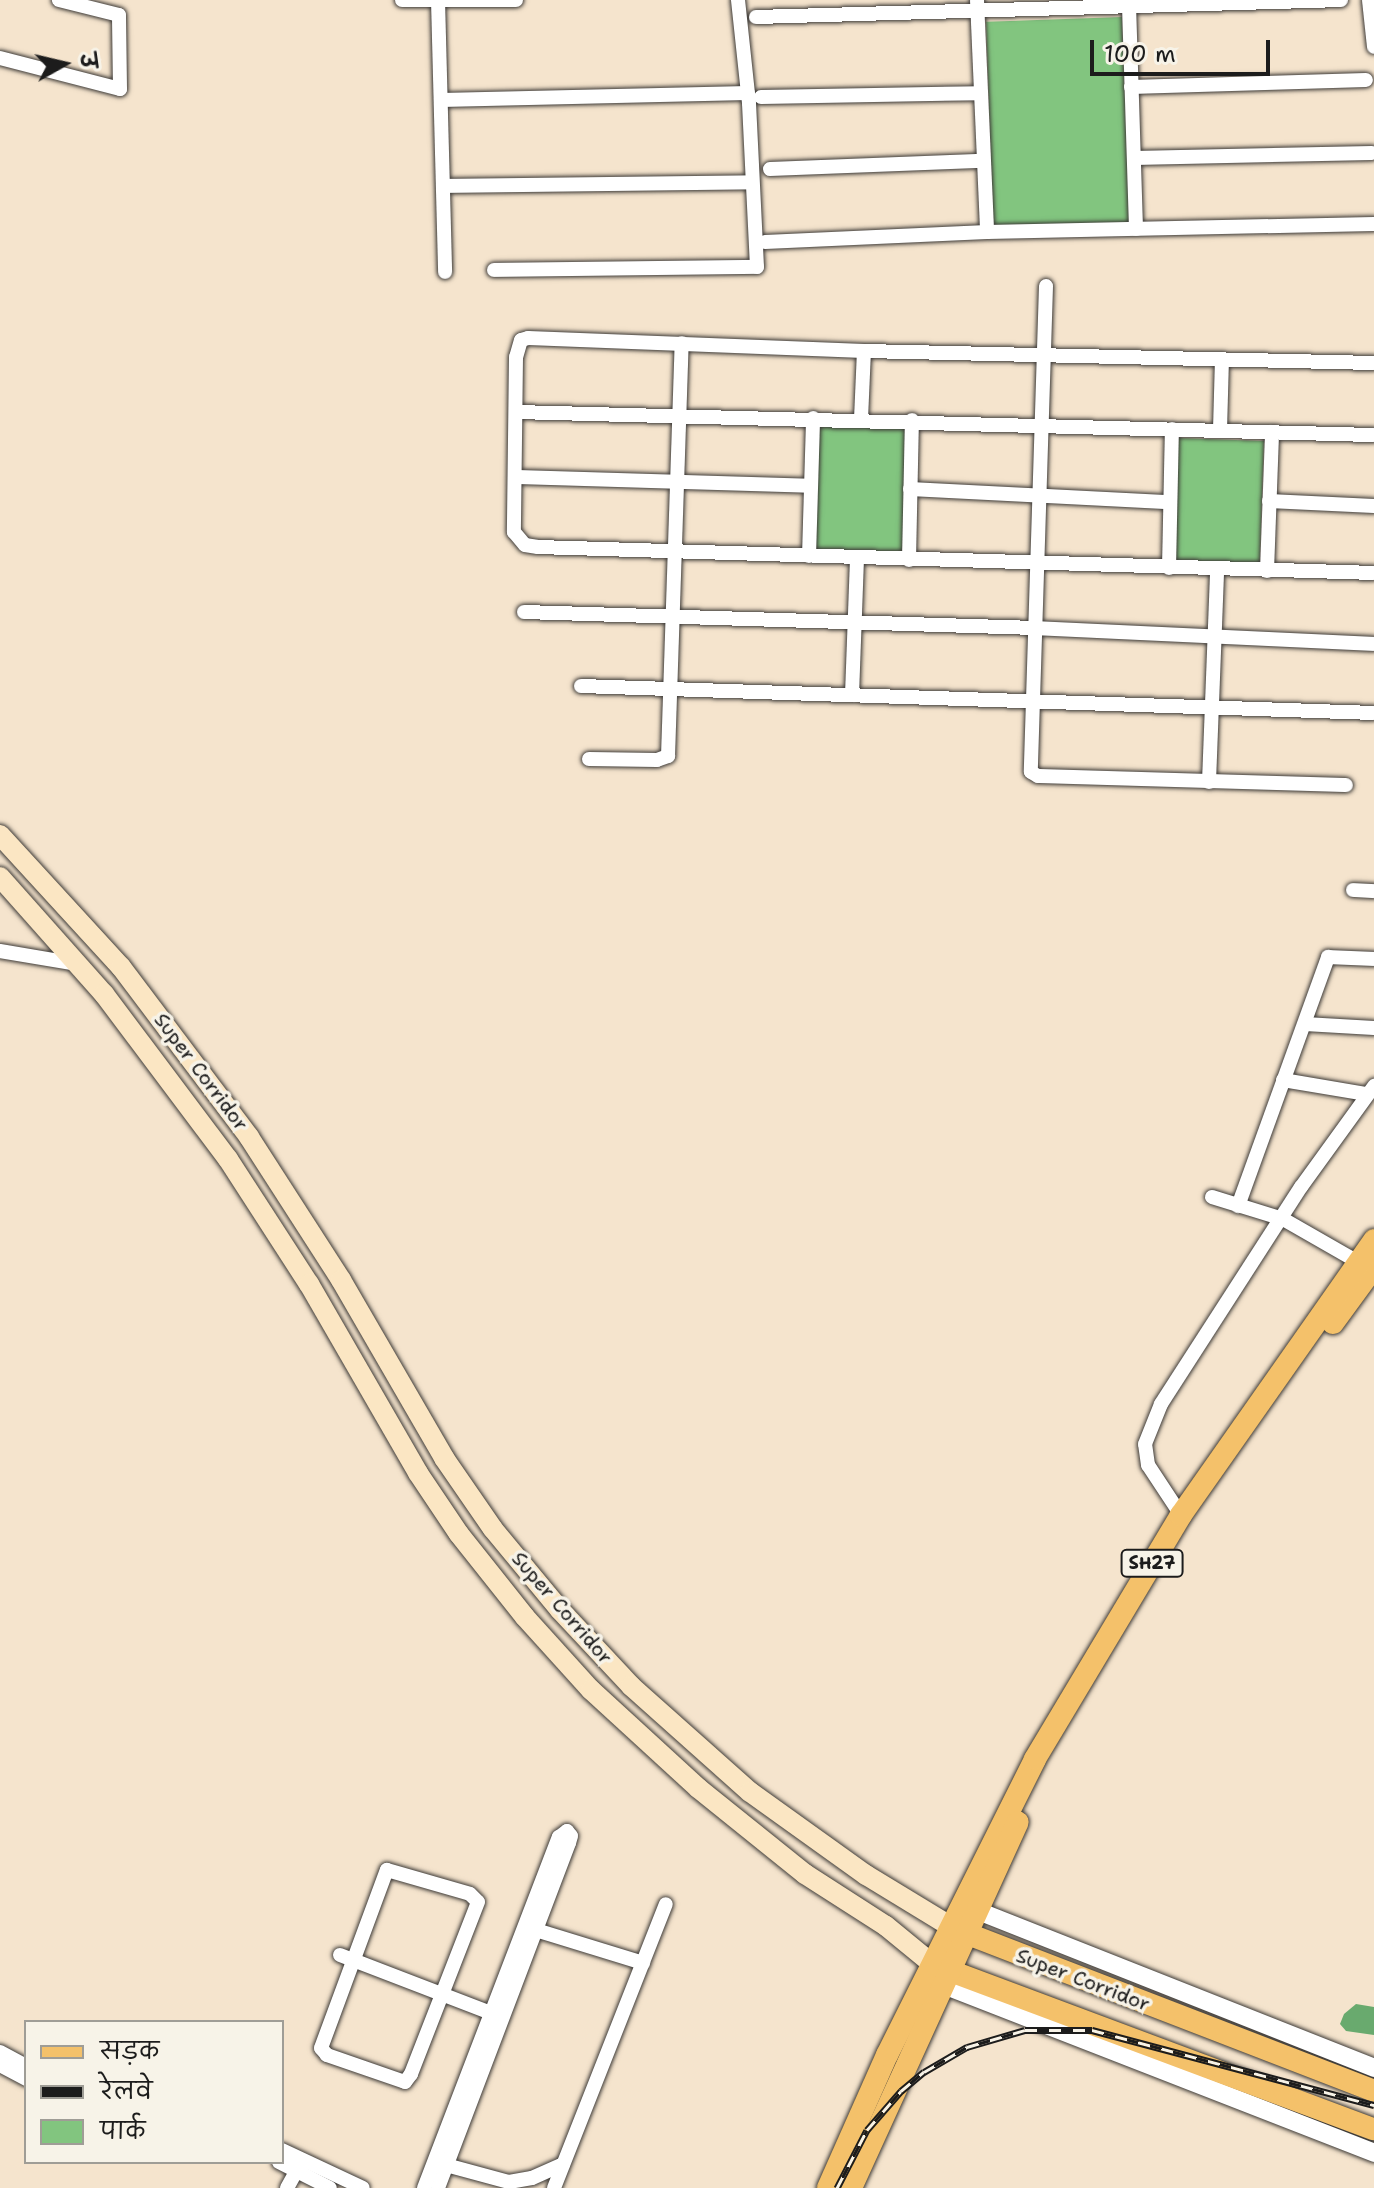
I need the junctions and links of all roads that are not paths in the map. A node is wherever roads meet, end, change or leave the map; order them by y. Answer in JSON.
{"nodes":[{"id":1,"x":59,"y":0,"type":"edge"},
{"id":2,"x":402,"y":0,"type":"edge"},
{"id":3,"x":516,"y":0,"type":"edge"},
{"id":4,"x":738,"y":0,"type":"edge"},
{"id":5,"x":1341,"y":0,"type":"edge"},
{"id":6,"x":1369,"y":0,"type":"edge"},
{"id":7,"x":438,"y":1,"type":"edge"},
{"id":8,"x":977,"y":5,"type":"edge"},
{"id":9,"x":1129,"y":5,"type":"junction"},
{"id":10,"x":756,"y":17,"type":"dead end"},
{"id":11,"x":1373,"y":18,"type":"edge"},
{"id":12,"x":1374,"y":47,"type":"edge"},
{"id":13,"x":0,"y":58,"type":"edge"},
{"id":14,"x":1366,"y":80,"type":"dead end"},
{"id":15,"x":1131,"y":87,"type":"junction"},
{"id":16,"x":980,"y":93,"type":"junction"},
{"id":17,"x":755,"y":95,"type":"junction"},
{"id":18,"x":441,"y":100,"type":"junction"},
{"id":19,"x":1372,"y":153,"type":"dead end"},
{"id":20,"x":1134,"y":158,"type":"junction"},
{"id":21,"x":983,"y":161,"type":"junction"},
{"id":22,"x":770,"y":169,"type":"dead end"},
{"id":23,"x":752,"y":182,"type":"junction"},
{"id":24,"x":445,"y":186,"type":"junction"},
{"id":25,"x":1374,"y":224,"type":"edge"},
{"id":26,"x":1136,"y":229,"type":"junction"},
{"id":27,"x":987,"y":232,"type":"junction"},
{"id":28,"x":765,"y":242,"type":"dead end"},
{"id":29,"x":494,"y":270,"type":"dead end"},
{"id":30,"x":445,"y":272,"type":"dead end"},
{"id":31,"x":1046,"y":286,"type":"dead end"},
{"id":32,"x":682,"y":343,"type":"junction"},
{"id":33,"x":864,"y":351,"type":"junction"},
{"id":34,"x":1043,"y":354,"type":"junction"},
{"id":35,"x":1222,"y":360,"type":"junction"},
{"id":36,"x":1374,"y":363,"type":"edge"},
{"id":37,"x":516,"y":412,"type":"junction"},
{"id":38,"x":680,"y":414,"type":"junction"},
{"id":39,"x":813,"y":418,"type":"junction"},
{"id":40,"x":861,"y":419,"type":"junction"},
{"id":41,"x":912,"y":420,"type":"junction"},
{"id":42,"x":1041,"y":424,"type":"junction"},
{"id":43,"x":1172,"y":429,"type":"junction"},
{"id":44,"x":1220,"y":430,"type":"junction"},
{"id":45,"x":1272,"y":432,"type":"junction"},
{"id":46,"x":1374,"y":435,"type":"edge"},
{"id":47,"x":516,"y":477,"type":"junction"},
{"id":48,"x":677,"y":482,"type":"junction"},
{"id":49,"x":811,"y":486,"type":"junction"},
{"id":50,"x":910,"y":489,"type":"junction"},
{"id":51,"x":1039,"y":496,"type":"junction"},
{"id":52,"x":1269,"y":501,"type":"junction"},
{"id":53,"x":1170,"y":502,"type":"junction"},
{"id":54,"x":1374,"y":506,"type":"edge"},
{"id":55,"x":675,"y":553,"type":"junction"},
{"id":56,"x":809,"y":556,"type":"junction"},
{"id":57,"x":857,"y":558,"type":"junction"},
{"id":58,"x":909,"y":560,"type":"junction"},
{"id":59,"x":1037,"y":564,"type":"junction"},
{"id":60,"x":1169,"y":568,"type":"junction"},
{"id":61,"x":1217,"y":570,"type":"junction"},
{"id":62,"x":1267,"y":571,"type":"junction"},
{"id":63,"x":1374,"y":573,"type":"edge"},
{"id":64,"x":524,"y":612,"type":"dead end"},
{"id":65,"x":673,"y":619,"type":"junction"},
{"id":66,"x":854,"y":622,"type":"junction"},
{"id":67,"x":1035,"y":628,"type":"junction"},
{"id":68,"x":1214,"y":636,"type":"junction"},
{"id":69,"x":1374,"y":644,"type":"edge"},
{"id":70,"x":581,"y":686,"type":"dead end"},
{"id":71,"x":670,"y":689,"type":"junction"},
{"id":72,"x":852,"y":695,"type":"junction"},
{"id":73,"x":1032,"y":700,"type":"junction"},
{"id":74,"x":1211,"y":707,"type":"junction"},
{"id":75,"x":1374,"y":713,"type":"edge"},
{"id":76,"x":589,"y":759,"type":"dead end"},
{"id":77,"x":1209,"y":782,"type":"junction"},
{"id":78,"x":1346,"y":785,"type":"dead end"},
{"id":79,"x":0,"y":835,"type":"edge"},
{"id":80,"x":0,"y":877,"type":"edge"},
{"id":81,"x":1353,"y":890,"type":"dead end"},
{"id":82,"x":1374,"y":891,"type":"edge"},
{"id":83,"x":0,"y":951,"type":"edge"},
{"id":84,"x":1374,"y":959,"type":"edge"},
{"id":85,"x":78,"y":964,"type":"junction"},
{"id":86,"x":1305,"y":1024,"type":"junction"},
{"id":87,"x":1374,"y":1028,"type":"edge"},
{"id":88,"x":1283,"y":1080,"type":"junction"},
{"id":89,"x":1371,"y":1090,"type":"edge"},
{"id":90,"x":1212,"y":1197,"type":"dead end"},
{"id":91,"x":1238,"y":1206,"type":"junction"},
{"id":92,"x":1283,"y":1219,"type":"junction"},
{"id":93,"x":1374,"y":1240,"type":"edge"},
{"id":94,"x":1366,"y":1264,"type":"edge"},
{"id":95,"x":1181,"y":1515,"type":"junction"},
{"id":96,"x":666,"y":1904,"type":"dead end"},
{"id":97,"x":968,"y":1908,"type":"junction"},
{"id":98,"x":536,"y":1930,"type":"junction"},
{"id":99,"x":958,"y":1930,"type":"junction"},
{"id":100,"x":347,"y":1958,"type":"junction"},
{"id":101,"x":643,"y":1963,"type":"junction"},
{"id":102,"x":936,"y":1974,"type":"junction"},
{"id":103,"x":442,"y":1994,"type":"junction"},
{"id":104,"x":497,"y":2015,"type":"junction"},
{"id":105,"x":0,"y":2052,"type":"edge"},
{"id":106,"x":0,"y":2065,"type":"edge"},
{"id":107,"x":24,"y":2065,"type":"edge"},
{"id":108,"x":1374,"y":2068,"type":"edge"},
{"id":109,"x":24,"y":2078,"type":"edge"},
{"id":110,"x":1374,"y":2091,"type":"edge"},
{"id":111,"x":892,"y":2094,"type":"junction"},
{"id":112,"x":867,"y":2100,"type":"junction"},
{"id":113,"x":1374,"y":2129,"type":"edge"},
{"id":114,"x":284,"y":2151,"type":"edge"},
{"id":115,"x":1374,"y":2153,"type":"edge"},
{"id":116,"x":284,"y":2164,"type":"edge"},
{"id":117,"x":563,"y":2164,"type":"junction"},
{"id":118,"x":446,"y":2165,"type":"junction"},
{"id":119,"x":297,"y":2170,"type":"junction"},
{"id":120,"x":287,"y":2188,"type":"edge"},
{"id":121,"x":330,"y":2188,"type":"edge"},
{"id":122,"x":363,"y":2188,"type":"edge"},
{"id":123,"x":424,"y":2188,"type":"edge"},
{"id":124,"x":438,"y":2188,"type":"edge"},
{"id":125,"x":554,"y":2188,"type":"edge"},
{"id":126,"x":828,"y":2188,"type":"edge"},
{"id":127,"x":851,"y":2188,"type":"edge"}],
"edges":[{"from":1,"to":13,"type":"street"},
{"from":2,"to":7,"type":"street"},
{"from":3,"to":7,"type":"street"},
{"from":4,"to":17,"type":"street"},
{"from":5,"to":9,"type":"street"},
{"from":6,"to":11,"type":"street"},
{"from":7,"to":18,"type":"street"},
{"from":8,"to":9,"type":"street"},
{"from":8,"to":10,"type":"street"},
{"from":8,"to":16,"type":"street"},
{"from":9,"to":15,"type":"street"},
{"from":11,"to":12,"type":"street"},
{"from":14,"to":15,"type":"street"},
{"from":15,"to":20,"type":"street"},
{"from":16,"to":17,"type":"street"},
{"from":16,"to":21,"type":"street"},
{"from":17,"to":18,"type":"street"},
{"from":17,"to":23,"type":"street"},
{"from":18,"to":24,"type":"street"},
{"from":19,"to":20,"type":"street"},
{"from":20,"to":26,"type":"street"},
{"from":21,"to":22,"type":"street"},
{"from":21,"to":27,"type":"street"},
{"from":23,"to":24,"type":"street"},
{"from":23,"to":29,"type":"street"},
{"from":24,"to":30,"type":"street"},
{"from":25,"to":26,"type":"street"},
{"from":26,"to":27,"type":"street"},
{"from":27,"to":28,"type":"street"},
{"from":31,"to":34,"type":"street"},
{"from":32,"to":33,"type":"street"},
{"from":32,"to":37,"type":"street"},
{"from":32,"to":38,"type":"street"},
{"from":33,"to":34,"type":"street"},
{"from":33,"to":40,"type":"street"},
{"from":34,"to":35,"type":"street"},
{"from":34,"to":42,"type":"street"},
{"from":35,"to":36,"type":"street"},
{"from":35,"to":44,"type":"street"},
{"from":37,"to":38,"type":"street"},
{"from":37,"to":47,"type":"street"},
{"from":38,"to":39,"type":"street"},
{"from":38,"to":48,"type":"street"},
{"from":39,"to":40,"type":"street"},
{"from":39,"to":49,"type":"street"},
{"from":40,"to":41,"type":"street"},
{"from":41,"to":42,"type":"street"},
{"from":41,"to":50,"type":"street"},
{"from":42,"to":43,"type":"street"},
{"from":42,"to":51,"type":"street"},
{"from":43,"to":44,"type":"street"},
{"from":43,"to":53,"type":"street"},
{"from":44,"to":45,"type":"street"},
{"from":45,"to":46,"type":"street"},
{"from":45,"to":52,"type":"street"},
{"from":47,"to":48,"type":"street"},
{"from":47,"to":55,"type":"street"},
{"from":48,"to":49,"type":"street"},
{"from":48,"to":55,"type":"street"},
{"from":49,"to":56,"type":"street"},
{"from":50,"to":51,"type":"street"},
{"from":50,"to":58,"type":"street"},
{"from":51,"to":53,"type":"street"},
{"from":51,"to":59,"type":"street"},
{"from":52,"to":54,"type":"street"},
{"from":52,"to":62,"type":"street"},
{"from":53,"to":60,"type":"street"},
{"from":55,"to":56,"type":"street"},
{"from":55,"to":65,"type":"street"},
{"from":56,"to":57,"type":"street"},
{"from":57,"to":58,"type":"street"},
{"from":57,"to":66,"type":"street"},
{"from":58,"to":59,"type":"street"},
{"from":59,"to":60,"type":"street"},
{"from":59,"to":67,"type":"street"},
{"from":60,"to":61,"type":"street"},
{"from":61,"to":62,"type":"street"},
{"from":61,"to":68,"type":"street"},
{"from":62,"to":63,"type":"street"},
{"from":64,"to":65,"type":"street"},
{"from":65,"to":66,"type":"street"},
{"from":65,"to":71,"type":"street"},
{"from":66,"to":67,"type":"street"},
{"from":66,"to":72,"type":"street"},
{"from":67,"to":68,"type":"street"},
{"from":67,"to":73,"type":"street"},
{"from":68,"to":69,"type":"street"},
{"from":68,"to":74,"type":"street"},
{"from":70,"to":71,"type":"street"},
{"from":71,"to":72,"type":"street"},
{"from":71,"to":76,"type":"street"},
{"from":72,"to":73,"type":"street"},
{"from":73,"to":74,"type":"street"},
{"from":73,"to":77,"type":"street"},
{"from":74,"to":75,"type":"street"},
{"from":74,"to":77,"type":"street"},
{"from":77,"to":78,"type":"street"},
{"from":79,"to":99,"type":"main road","name":"Super Corridor"},
{"from":80,"to":85,"type":"main road","name":"Super Corridor"},
{"from":81,"to":82,"type":"street"},
{"from":83,"to":85,"type":"street"},
{"from":84,"to":86,"type":"street"},
{"from":85,"to":102,"type":"main road","name":"Super Corridor"},
{"from":86,"to":87,"type":"street"},
{"from":86,"to":88,"type":"street"},
{"from":88,"to":89,"type":"street"},
{"from":88,"to":91,"type":"street"},
{"from":89,"to":92,"type":"street"},
{"from":90,"to":91,"type":"street"},
{"from":91,"to":92,"type":"street"},
{"from":92,"to":94,"type":"street"},
{"from":92,"to":95,"type":"street"},
{"from":93,"to":94,"type":"main road","number":"SH27"},
{"from":94,"to":95,"type":"main road","number":"SH27"},
{"from":94,"to":97,"type":"main road","number":"SH27"},
{"from":95,"to":97,"type":"main road","number":"SH27"},
{"from":96,"to":101,"type":"street"},
{"from":97,"to":99,"type":"main road","number":"SH27"},
{"from":97,"to":108,"type":"street"},
{"from":98,"to":101,"type":"street"},
{"from":98,"to":104,"type":"street"},
{"from":98,"to":104,"type":"street"},
{"from":99,"to":102,"type":"main road","number":"SH27"},
{"from":99,"to":110,"type":"main road","name":"Super Corridor"},
{"from":100,"to":103,"type":"street"},
{"from":100,"to":103,"type":"street"},
{"from":100,"to":103,"type":"street"},
{"from":101,"to":117,"type":"street"},
{"from":102,"to":111,"type":"main road"},
{"from":102,"to":112,"type":"main road"},
{"from":102,"to":113,"type":"main road","name":"Super Corridor"},
{"from":102,"to":115,"type":"street"},
{"from":103,"to":104,"type":"street"},
{"from":104,"to":118,"type":"street"},
{"from":104,"to":123,"type":"street"},
{"from":105,"to":107,"type":"street"},
{"from":106,"to":109,"type":"street"},
{"from":111,"to":112,"type":"main road"},
{"from":111,"to":127,"type":"main road"},
{"from":112,"to":126,"type":"main road"},
{"from":114,"to":122,"type":"street"},
{"from":116,"to":119,"type":"street"},
{"from":117,"to":118,"type":"street"},
{"from":117,"to":125,"type":"street"},
{"from":118,"to":124,"type":"street"},
{"from":119,"to":120,"type":"street"},
{"from":119,"to":121,"type":"street"}]}
